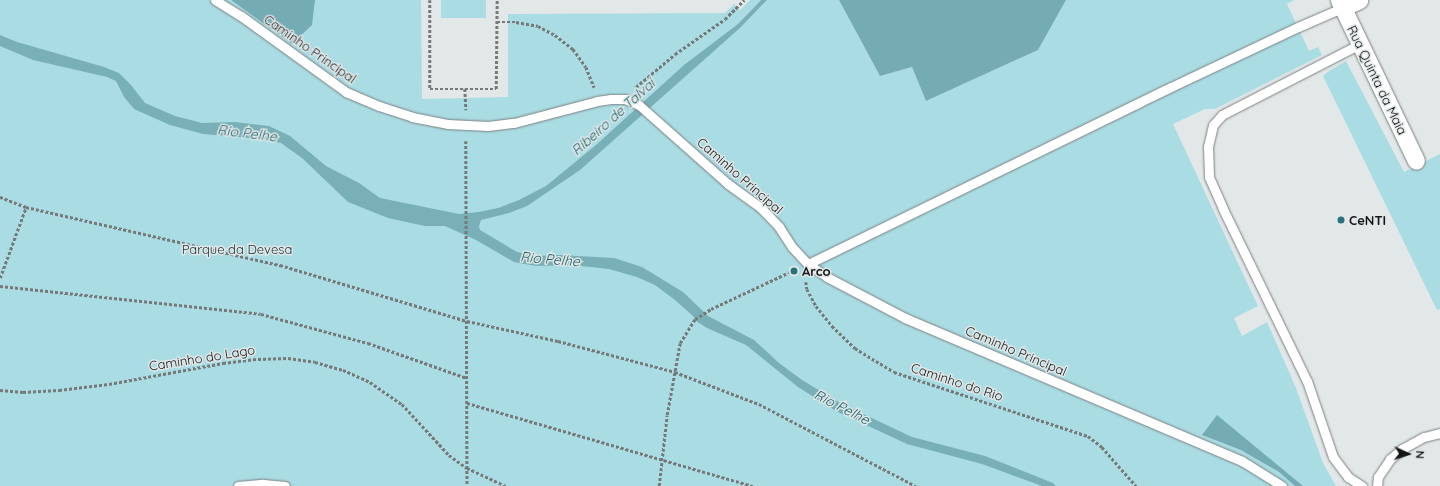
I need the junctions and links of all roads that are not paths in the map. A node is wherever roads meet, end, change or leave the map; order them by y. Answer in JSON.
{"nodes":[{"id":1,"x":215,"y":0,"type":"edge"},
{"id":2,"x":1359,"y":0,"type":"edge"},
{"id":3,"x":1340,"y":4,"type":"edge"},
{"id":4,"x":1360,"y":44,"type":"junction"},
{"id":5,"x":1416,"y":161,"type":"dead end"},
{"id":6,"x":808,"y":264,"type":"junction"},
{"id":7,"x":1440,"y":433,"type":"edge"},
{"id":8,"x":238,"y":486,"type":"edge"},
{"id":9,"x":285,"y":486,"type":"edge"},
{"id":10,"x":1282,"y":486,"type":"edge"},
{"id":11,"x":1362,"y":486,"type":"edge"},
{"id":12,"x":1376,"y":486,"type":"edge"}],
"edges":[{"from":1,"to":6,"type":"lane","name":"Caminho Principal"},
{"from":2,"to":3,"type":"street"},
{"from":3,"to":4,"type":"street","name":"Rua Quinta da Maia"},
{"from":3,"to":6,"type":"lane"},
{"from":4,"to":5,"type":"street","name":"Rua Quinta da Maia"},
{"from":4,"to":11,"type":"lane"},
{"from":6,"to":10,"type":"lane","name":"Caminho Principal"},
{"from":7,"to":12,"type":"lane"},
{"from":8,"to":9,"type":"lane"}]}
